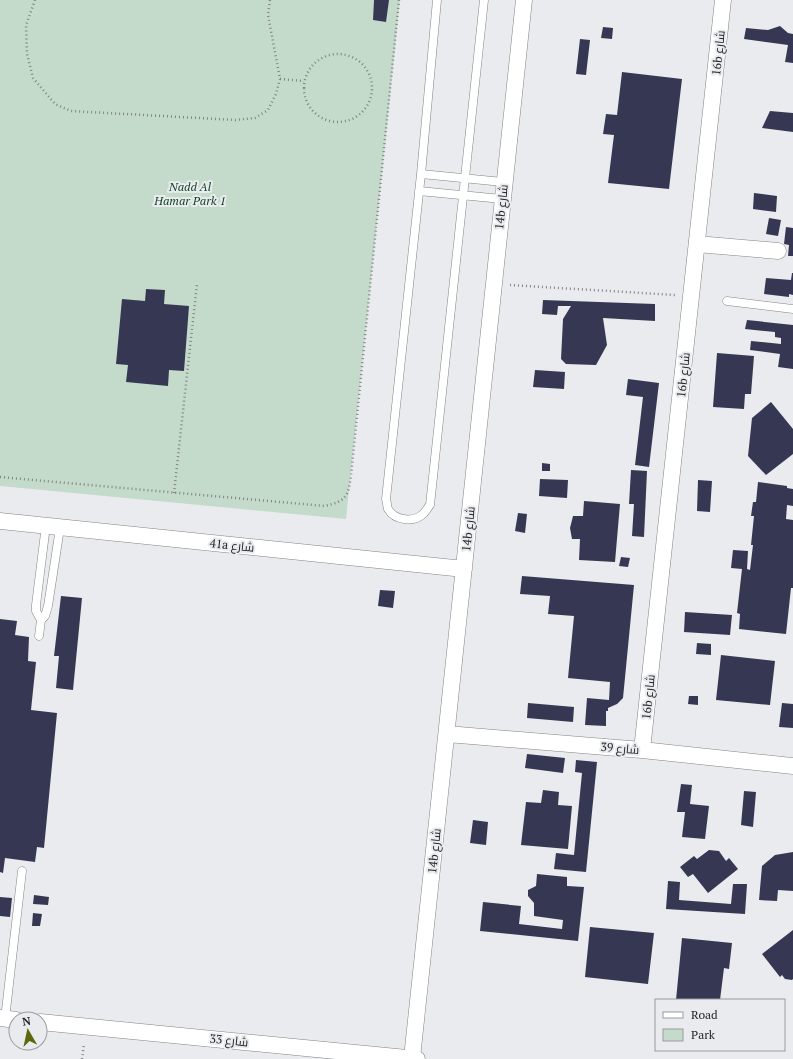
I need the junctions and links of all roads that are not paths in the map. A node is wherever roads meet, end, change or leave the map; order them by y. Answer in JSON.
{"nodes":[{"id":1,"x":437,"y":0,"type":"edge"},
{"id":2,"x":484,"y":0,"type":"edge"},
{"id":3,"x":524,"y":0,"type":"edge"},
{"id":4,"x":723,"y":0,"type":"edge"},
{"id":5,"x":421,"y":174,"type":"junction"},
{"id":6,"x":464,"y":178,"type":"junction"},
{"id":7,"x":503,"y":182,"type":"junction"},
{"id":8,"x":419,"y":191,"type":"junction"},
{"id":9,"x":463,"y":195,"type":"junction"},
{"id":10,"x":502,"y":200,"type":"junction"},
{"id":11,"x":697,"y":244,"type":"junction"},
{"id":12,"x":778,"y":251,"type":"dead end"},
{"id":13,"x":727,"y":301,"type":"dead end"},
{"id":14,"x":793,"y":309,"type":"edge"},
{"id":15,"x":0,"y":521,"type":"edge"},
{"id":16,"x":53,"y":527,"type":"junction"},
{"id":17,"x":464,"y":569,"type":"junction"},
{"id":18,"x":41,"y":620,"type":"junction"},
{"id":19,"x":39,"y":636,"type":"dead end"},
{"id":20,"x":447,"y":734,"type":"junction"},
{"id":21,"x":642,"y":750,"type":"junction"},
{"id":22,"x":793,"y":766,"type":"edge"},
{"id":23,"x":22,"y":871,"type":"dead end"},
{"id":24,"x":7,"y":1019,"type":"edge"},
{"id":25,"x":48,"y":1023,"type":"edge"},
{"id":26,"x":414,"y":1059,"type":"edge"}],
"edges":[{"from":1,"to":5,"type":"lane"},
{"from":2,"to":6,"type":"lane"},
{"from":3,"to":7,"type":"street","name":"14b شارع"},
{"from":4,"to":11,"type":"street","name":"16b شارع"},
{"from":5,"to":6,"type":"lane"},
{"from":5,"to":8,"type":"lane"},
{"from":6,"to":7,"type":"lane"},
{"from":6,"to":9,"type":"lane"},
{"from":7,"to":10,"type":"street","name":"14b شارع"},
{"from":8,"to":9,"type":"lane"},
{"from":8,"to":9,"type":"lane"},
{"from":9,"to":10,"type":"lane"},
{"from":10,"to":17,"type":"street","name":"14b شارع"},
{"from":11,"to":12,"type":"street"},
{"from":11,"to":21,"type":"street","name":"16b شارع"},
{"from":13,"to":14,"type":"lane"},
{"from":15,"to":16,"type":"street","name":"41a شارع"},
{"from":16,"to":17,"type":"street","name":"41a شارع"},
{"from":16,"to":18,"type":"lane"},
{"from":16,"to":18,"type":"lane"},
{"from":17,"to":20,"type":"street","name":"14b شارع"},
{"from":18,"to":19,"type":"lane"},
{"from":20,"to":21,"type":"street","name":"شارع 39"},
{"from":20,"to":26,"type":"street","name":"14b شارع"},
{"from":21,"to":22,"type":"street","name":"شارع 39"},
{"from":23,"to":24,"type":"lane"},
{"from":25,"to":26,"type":"street","name":"شارع 33"}]}
